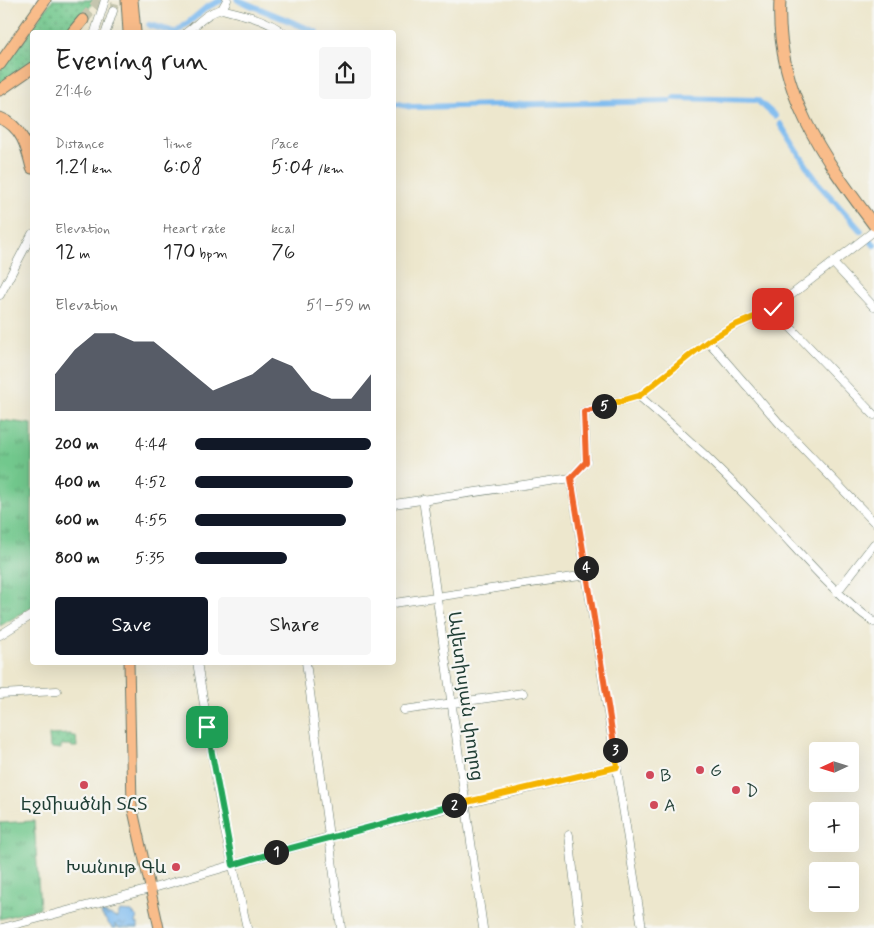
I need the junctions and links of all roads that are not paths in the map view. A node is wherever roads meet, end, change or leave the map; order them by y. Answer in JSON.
{"nodes":[{"id":1,"x":45,"y":0,"type":"edge"},
{"id":2,"x":105,"y":0,"type":"edge"},
{"id":3,"x":126,"y":0,"type":"edge"},
{"id":4,"x":133,"y":0,"type":"edge"},
{"id":5,"x":227,"y":0,"type":"edge"},
{"id":6,"x":780,"y":0,"type":"edge"},
{"id":7,"x":222,"y":9,"type":"junction"},
{"id":8,"x":113,"y":11,"type":"tunnel mouth"},
{"id":9,"x":83,"y":20,"type":"tunnel mouth"},
{"id":10,"x":74,"y":30,"type":"edge"},
{"id":11,"x":96,"y":30,"type":"edge"},
{"id":12,"x":107,"y":30,"type":"edge"},
{"id":13,"x":128,"y":30,"type":"edge"},
{"id":14,"x":136,"y":30,"type":"edge"},
{"id":15,"x":189,"y":30,"type":"edge"},
{"id":16,"x":279,"y":30,"type":"edge"},
{"id":17,"x":0,"y":64,"type":"edge"},
{"id":18,"x":30,"y":69,"type":"edge"},
{"id":19,"x":0,"y":90,"type":"edge"},
{"id":20,"x":0,"y":118,"type":"edge"},
{"id":21,"x":30,"y":161,"type":"edge"},
{"id":22,"x":874,"y":225,"type":"edge"},
{"id":23,"x":874,"y":231,"type":"edge"},
{"id":24,"x":30,"y":238,"type":"edge"},
{"id":25,"x":833,"y":263,"type":"junction"},
{"id":26,"x":0,"y":295,"type":"edge"},
{"id":27,"x":874,"y":307,"type":"edge"},
{"id":28,"x":773,"y":309,"type":"junction"},
{"id":29,"x":708,"y":341,"type":"junction"},
{"id":30,"x":639,"y":396,"type":"junction"},
{"id":31,"x":874,"y":415,"type":"edge"},
{"id":32,"x":571,"y":478,"type":"junction"},
{"id":33,"x":424,"y":499,"type":"junction"},
{"id":34,"x":396,"y":504,"type":"edge"},
{"id":35,"x":874,"y":522,"type":"edge"},
{"id":36,"x":874,"y":544,"type":"edge"},
{"id":37,"x":587,"y":575,"type":"junction"},
{"id":38,"x":836,"y":592,"type":"junction"},
{"id":39,"x":438,"y":596,"type":"junction"},
{"id":40,"x":396,"y":603,"type":"edge"},
{"id":41,"x":30,"y":616,"type":"edge"},
{"id":42,"x":874,"y":622,"type":"edge"},
{"id":43,"x":0,"y":636,"type":"edge"},
{"id":44,"x":129,"y":665,"type":"edge"},
{"id":45,"x":198,"y":665,"type":"edge"},
{"id":46,"x":306,"y":665,"type":"edge"},
{"id":47,"x":57,"y":691,"type":"dead end"},
{"id":48,"x":523,"y":693,"type":"dead end"},
{"id":49,"x":0,"y":694,"type":"edge"},
{"id":50,"x":452,"y":702,"type":"junction"},
{"id":51,"x":404,"y":710,"type":"dead end"},
{"id":52,"x":617,"y":767,"type":"junction"},
{"id":53,"x":465,"y":802,"type":"junction"},
{"id":54,"x":569,"y":835,"type":"dead end"},
{"id":55,"x":328,"y":837,"type":"junction"},
{"id":56,"x":233,"y":865,"type":"junction"},
{"id":57,"x":150,"y":889,"type":"junction"},
{"id":58,"x":2,"y":928,"type":"edge"},
{"id":59,"x":159,"y":928,"type":"edge"},
{"id":60,"x":247,"y":928,"type":"edge"},
{"id":61,"x":341,"y":928,"type":"edge"},
{"id":62,"x":483,"y":928,"type":"edge"},
{"id":63,"x":580,"y":928,"type":"edge"},
{"id":64,"x":642,"y":928,"type":"edge"}],
"edges":[{"from":1,"to":17,"type":"highway"},
{"from":2,"to":11,"type":"street"},
{"from":3,"to":13,"type":"main road"},
{"from":4,"to":14,"type":"main road"},
{"from":5,"to":7,"type":"street"},
{"from":6,"to":22,"type":"highway"},
{"from":7,"to":15,"type":"street"},
{"from":7,"to":16,"type":"street"},
{"from":8,"to":12,"type":"street"},
{"from":9,"to":10,"type":"highway"},
{"from":18,"to":19,"type":"highway"},
{"from":20,"to":21,"type":"highway"},
{"from":23,"to":25,"type":"street"},
{"from":24,"to":26,"type":"street"},
{"from":25,"to":27,"type":"street"},
{"from":25,"to":28,"type":"street"},
{"from":28,"to":29,"type":"street"},
{"from":28,"to":31,"type":"street"},
{"from":29,"to":30,"type":"street"},
{"from":29,"to":35,"type":"street"},
{"from":30,"to":32,"type":"street"},
{"from":30,"to":38,"type":"street"},
{"from":32,"to":33,"type":"street"},
{"from":32,"to":37,"type":"street"},
{"from":33,"to":34,"type":"street"},
{"from":33,"to":39,"type":"street","name":"Ավետիսյան փողոց"},
{"from":36,"to":38,"type":"street"},
{"from":37,"to":39,"type":"street"},
{"from":37,"to":52,"type":"street"},
{"from":38,"to":42,"type":"street"},
{"from":39,"to":40,"type":"street"},
{"from":39,"to":50,"type":"street","name":"Ավետիսյան փողոց"},
{"from":41,"to":43,"type":"street"},
{"from":44,"to":57,"type":"main road"},
{"from":45,"to":56,"type":"street"},
{"from":46,"to":55,"type":"street"},
{"from":47,"to":49,"type":"street"},
{"from":48,"to":50,"type":"street"},
{"from":50,"to":51,"type":"street"},
{"from":50,"to":53,"type":"street","name":"Ավետիսյան փողոց"},
{"from":52,"to":53,"type":"street"},
{"from":52,"to":64,"type":"street"},
{"from":53,"to":55,"type":"street"},
{"from":53,"to":62,"type":"street","name":"Ավետիսյան փողոց"},
{"from":54,"to":63,"type":"street"},
{"from":55,"to":56,"type":"street"},
{"from":55,"to":61,"type":"street"},
{"from":56,"to":57,"type":"street"},
{"from":56,"to":60,"type":"street"},
{"from":57,"to":58,"type":"street"},
{"from":57,"to":59,"type":"main road"}]}
